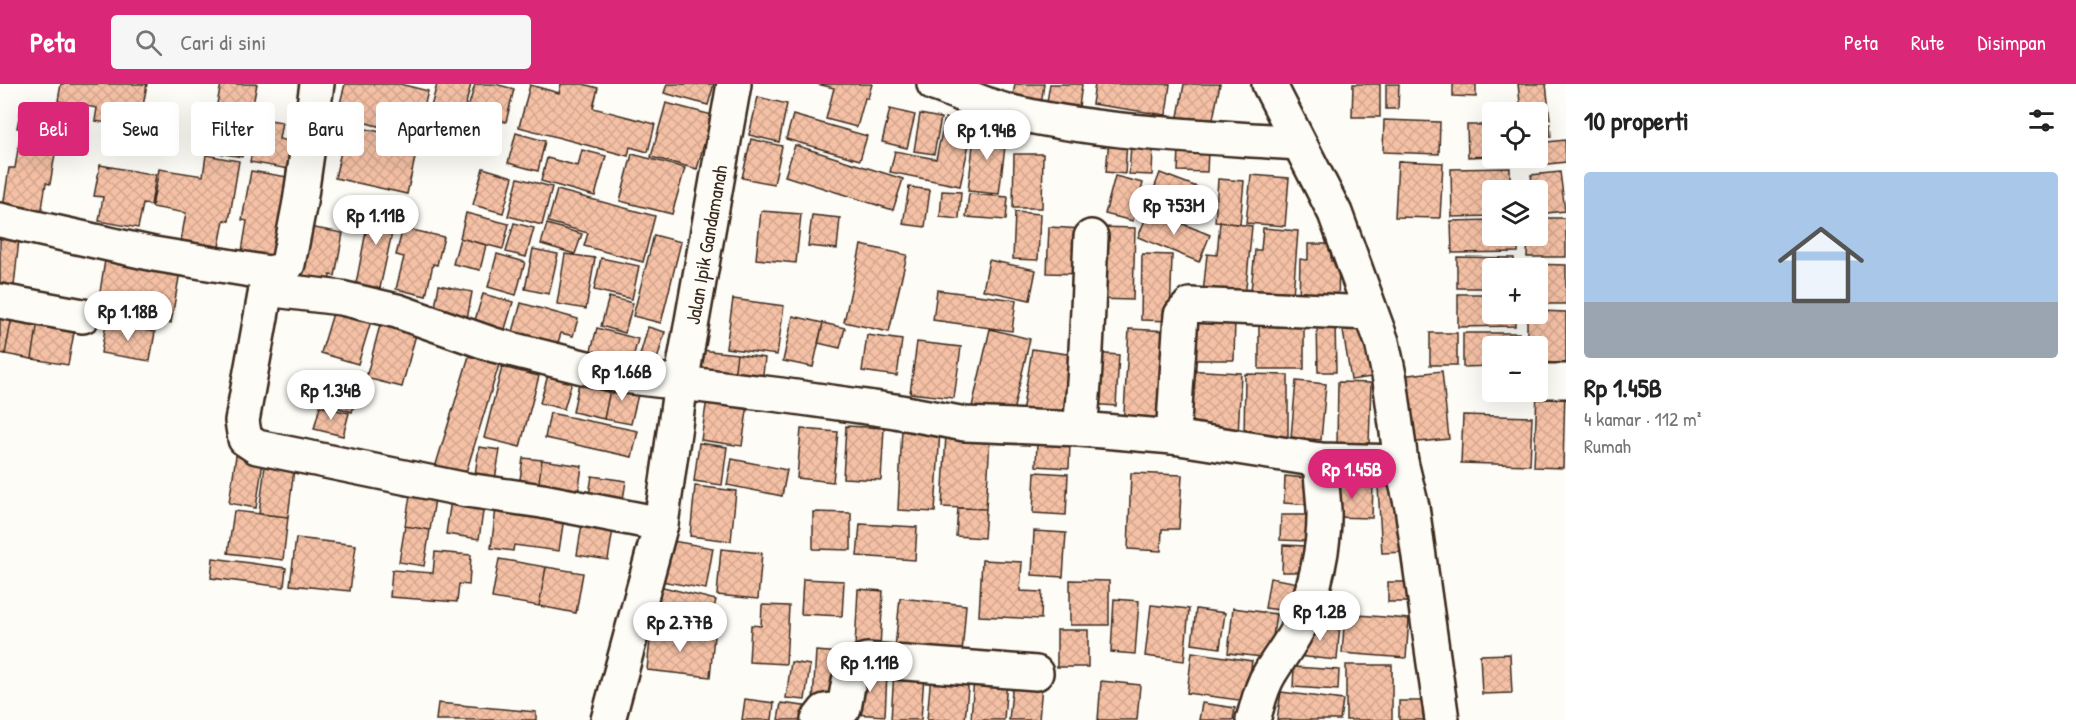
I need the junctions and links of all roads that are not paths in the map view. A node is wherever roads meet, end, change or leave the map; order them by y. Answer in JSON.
{"nodes":[{"id":1,"x":734,"y":84,"type":"edge"},
{"id":2,"x":934,"y":84,"type":"edge"},
{"id":3,"x":1269,"y":84,"type":"edge"},
{"id":4,"x":312,"y":85,"type":"edge"},
{"id":5,"x":1298,"y":143,"type":"junction"},
{"id":6,"x":0,"y":220,"type":"edge"},
{"id":7,"x":1091,"y":237,"type":"dead end"},
{"id":8,"x":267,"y":281,"type":"junction"},
{"id":9,"x":0,"y":301,"type":"edge"},
{"id":10,"x":1370,"y":313,"type":"junction"},
{"id":11,"x":83,"y":316,"type":"dead end"},
{"id":12,"x":1548,"y":381,"type":"edge"},
{"id":13,"x":1566,"y":381,"type":"edge"},
{"id":14,"x":681,"y":382,"type":"junction"},
{"id":15,"x":1080,"y":429,"type":"junction"},
{"id":16,"x":1173,"y":437,"type":"junction"},
{"id":17,"x":1320,"y":460,"type":"junction"},
{"id":18,"x":1401,"y":462,"type":"junction"},
{"id":19,"x":661,"y":524,"type":"junction"},
{"id":20,"x":1036,"y":673,"type":"dead end"},
{"id":21,"x":608,"y":720,"type":"edge"},
{"id":22,"x":818,"y":720,"type":"edge"},
{"id":23,"x":1253,"y":720,"type":"edge"},
{"id":24,"x":1442,"y":720,"type":"edge"}],
"edges":[{"from":1,"to":14,"type":"street","name":"Jalan Ipik Gandamanah"},
{"from":2,"to":5,"type":"street"},
{"from":3,"to":5,"type":"street"},
{"from":4,"to":8,"type":"street"},
{"from":5,"to":10,"type":"street"},
{"from":6,"to":8,"type":"street"},
{"from":7,"to":15,"type":"street"},
{"from":8,"to":14,"type":"street"},
{"from":8,"to":19,"type":"street"},
{"from":9,"to":11,"type":"street"},
{"from":10,"to":16,"type":"street"},
{"from":10,"to":18,"type":"street"},
{"from":12,"to":13,"type":"street"},
{"from":14,"to":15,"type":"street"},
{"from":14,"to":19,"type":"street","name":"Jalan Ipik Gandamanah"},
{"from":15,"to":16,"type":"street"},
{"from":16,"to":17,"type":"street"},
{"from":17,"to":18,"type":"street"},
{"from":17,"to":23,"type":"street"},
{"from":18,"to":24,"type":"street"},
{"from":19,"to":21,"type":"street","name":"Jalan Ipik Gandamanah"},
{"from":20,"to":22,"type":"street"}]}
